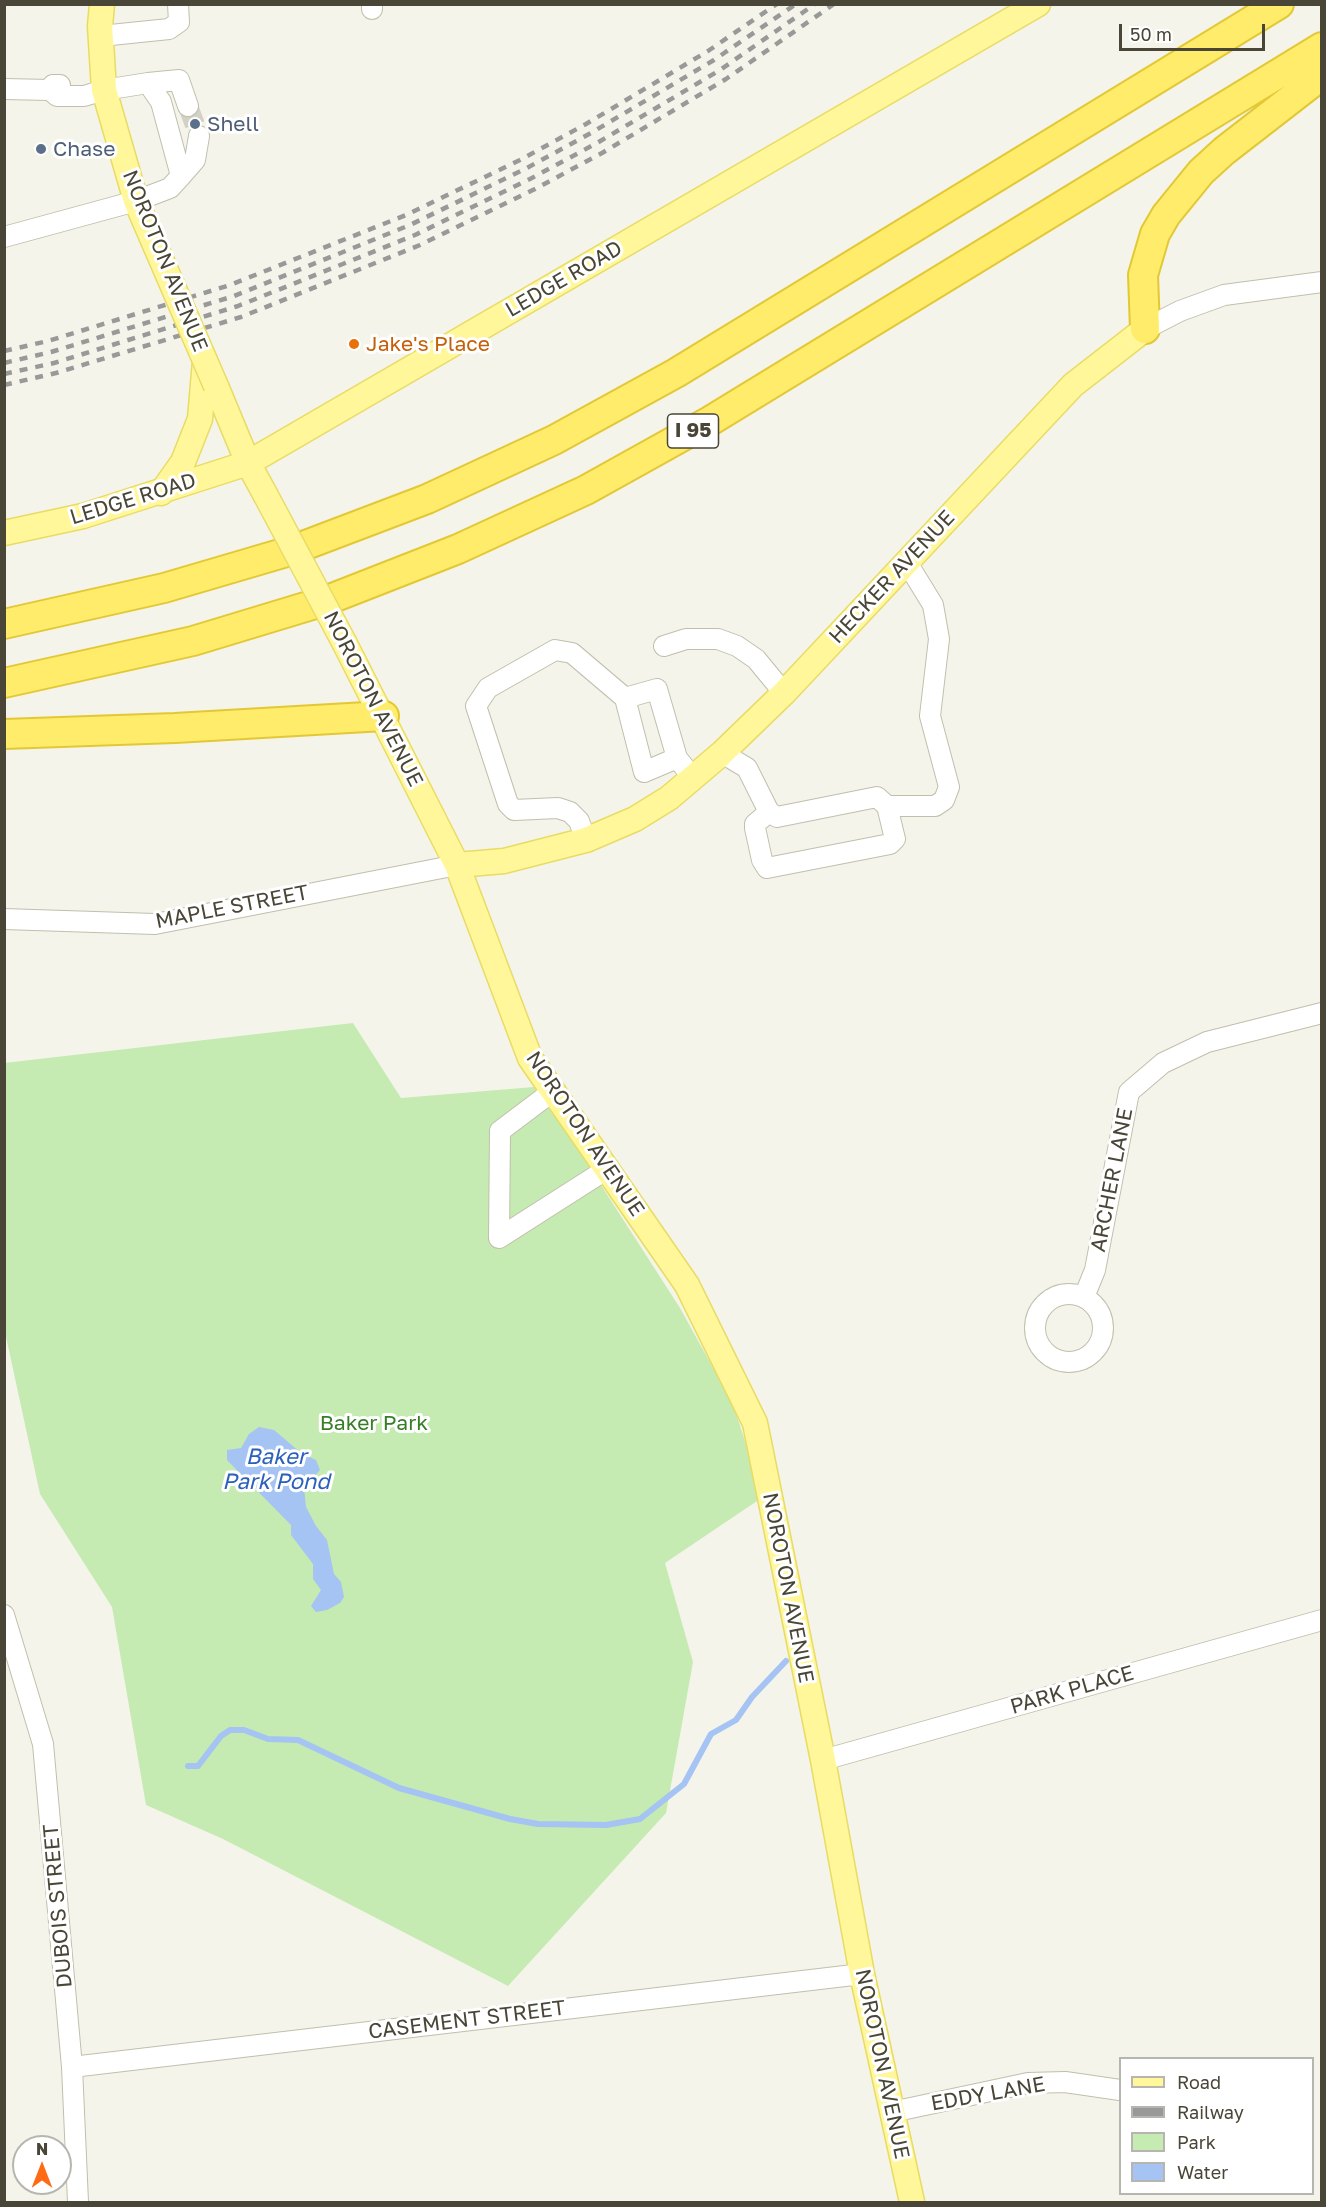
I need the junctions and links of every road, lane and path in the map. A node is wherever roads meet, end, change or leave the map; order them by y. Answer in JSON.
{"nodes":[{"id":1,"x":102,"y":4,"type":"edge"},
{"id":2,"x":178,"y":4,"type":"edge"},
{"id":3,"x":1038,"y":4,"type":"edge"},
{"id":4,"x":1279,"y":4,"type":"edge"},
{"id":5,"x":101,"y":36,"type":"junction"},
{"id":6,"x":1322,"y":47,"type":"edge"},
{"id":7,"x":1322,"y":75,"type":"edge"},
{"id":8,"x":148,"y":83,"type":"junction"},
{"id":9,"x":104,"y":87,"type":"junction"},
{"id":10,"x":4,"y":89,"type":"edge"},
{"id":11,"x":188,"y":106,"type":"tunnel mouth"},
{"id":12,"x":199,"y":136,"type":"tunnel mouth"},
{"id":13,"x":181,"y":176,"type":"junction"},
{"id":14,"x":136,"y":201,"type":"junction"},
{"id":15,"x":4,"y":237,"type":"edge"},
{"id":16,"x":1322,"y":282,"type":"edge"},
{"id":17,"x":1145,"y":329,"type":"junction"},
{"id":18,"x":205,"y":361,"type":"junction"},
{"id":19,"x":248,"y":463,"type":"junction"},
{"id":20,"x":161,"y":493,"type":"junction"},
{"id":21,"x":4,"y":533,"type":"edge"},
{"id":22,"x":906,"y":561,"type":"junction"},
{"id":23,"x":4,"y":624,"type":"edge"},
{"id":24,"x":664,"y":646,"type":"dead end"},
{"id":25,"x":4,"y":683,"type":"edge"},
{"id":26,"x":784,"y":693,"type":"junction"},
{"id":27,"x":625,"y":698,"type":"junction"},
{"id":28,"x":384,"y":716,"type":"junction"},
{"id":29,"x":4,"y":734,"type":"edge"},
{"id":30,"x":722,"y":753,"type":"junction"},
{"id":31,"x":677,"y":758,"type":"junction"},
{"id":32,"x":693,"y":778,"type":"junction"},
{"id":33,"x":887,"y":806,"type":"junction"},
{"id":34,"x":769,"y":812,"type":"junction"},
{"id":35,"x":586,"y":840,"type":"junction"},
{"id":36,"x":457,"y":865,"type":"junction"},
{"id":37,"x":4,"y":919,"type":"edge"},
{"id":38,"x":1322,"y":1013,"type":"edge"},
{"id":39,"x":553,"y":1092,"type":"junction"},
{"id":40,"x":607,"y":1169,"type":"junction"},
{"id":41,"x":1084,"y":1297,"type":"dead end"},
{"id":42,"x":4,"y":1615,"type":"edge"},
{"id":43,"x":1322,"y":1620,"type":"edge"},
{"id":44,"x":823,"y":1760,"type":"junction"},
{"id":45,"x":862,"y":1974,"type":"junction"},
{"id":46,"x":72,"y":2067,"type":"junction"},
{"id":47,"x":1119,"y":2090,"type":"edge"},
{"id":48,"x":892,"y":2112,"type":"junction"},
{"id":49,"x":78,"y":2202,"type":"edge"},
{"id":50,"x":912,"y":2202,"type":"edge"}],
"edges":[{"from":1,"to":5,"type":"main road","name":"NOROTON AVENUE"},
{"from":2,"to":5,"type":"street"},
{"from":3,"to":19,"type":"main road","name":"LEDGE ROAD"},
{"from":4,"to":23,"type":"highway","number":"I 95"},
{"from":5,"to":9,"type":"main road","name":"NOROTON AVENUE"},
{"from":6,"to":25,"type":"highway","number":"I 95"},
{"from":7,"to":17,"type":"highway"},
{"from":8,"to":9,"type":"street"},
{"from":8,"to":11,"type":"street"},
{"from":8,"to":13,"type":"street"},
{"from":9,"to":10,"type":"street"},
{"from":9,"to":14,"type":"main road","name":"NOROTON AVENUE"},
{"from":12,"to":13,"type":"street"},
{"from":13,"to":14,"type":"street"},
{"from":14,"to":15,"type":"street"},
{"from":14,"to":18,"type":"main road","name":"NOROTON AVENUE","bridge":true},
{"from":16,"to":17,"type":"street","name":"HECKER AVENUE"},
{"from":17,"to":22,"type":"main road","name":"HECKER AVENUE"},
{"from":18,"to":19,"type":"main road","name":"NOROTON AVENUE","bridge":true},
{"from":18,"to":20,"type":"main road"},
{"from":19,"to":20,"type":"main road","name":"LEDGE ROAD"},
{"from":19,"to":28,"type":"main road","name":"NOROTON AVENUE","bridge":true},
{"from":20,"to":21,"type":"main road","name":"LEDGE ROAD"},
{"from":22,"to":26,"type":"main road","name":"HECKER AVENUE"},
{"from":22,"to":33,"type":"street"},
{"from":24,"to":26,"type":"street"},
{"from":26,"to":30,"type":"main road","name":"HECKER AVENUE"},
{"from":27,"to":31,"type":"street"},
{"from":27,"to":31,"type":"street"},
{"from":27,"to":35,"type":"street"},
{"from":28,"to":29,"type":"highway"},
{"from":28,"to":36,"type":"main road","name":"NOROTON AVENUE"},
{"from":30,"to":32,"type":"main road","name":"HECKER AVENUE"},
{"from":30,"to":34,"type":"street"},
{"from":31,"to":32,"type":"street"},
{"from":32,"to":35,"type":"main road","name":"HECKER AVENUE"},
{"from":33,"to":34,"type":"street"},
{"from":33,"to":34,"type":"street"},
{"from":35,"to":36,"type":"main road","name":"HECKER AVENUE"},
{"from":36,"to":37,"type":"street","name":"MAPLE STREET"},
{"from":36,"to":39,"type":"main road","name":"NOROTON AVENUE"},
{"from":38,"to":41,"type":"street","name":"ARCHER LANE"},
{"from":39,"to":40,"type":"main road","name":"NOROTON AVENUE"},
{"from":39,"to":40,"type":"street"},
{"from":40,"to":44,"type":"main road","name":"NOROTON AVENUE"},
{"from":42,"to":46,"type":"street","name":"DUBOIS STREET"},
{"from":43,"to":44,"type":"street","name":"PARK PLACE"},
{"from":44,"to":45,"type":"main road","name":"NOROTON AVENUE"},
{"from":45,"to":46,"type":"street","name":"CASEMENT STREET"},
{"from":45,"to":48,"type":"main road","name":"NOROTON AVENUE"},
{"from":46,"to":49,"type":"street","name":"DUBOIS STREET"},
{"from":47,"to":48,"type":"street","name":"EDDY LANE"},
{"from":48,"to":50,"type":"main road","name":"NOROTON AVENUE"}]}
